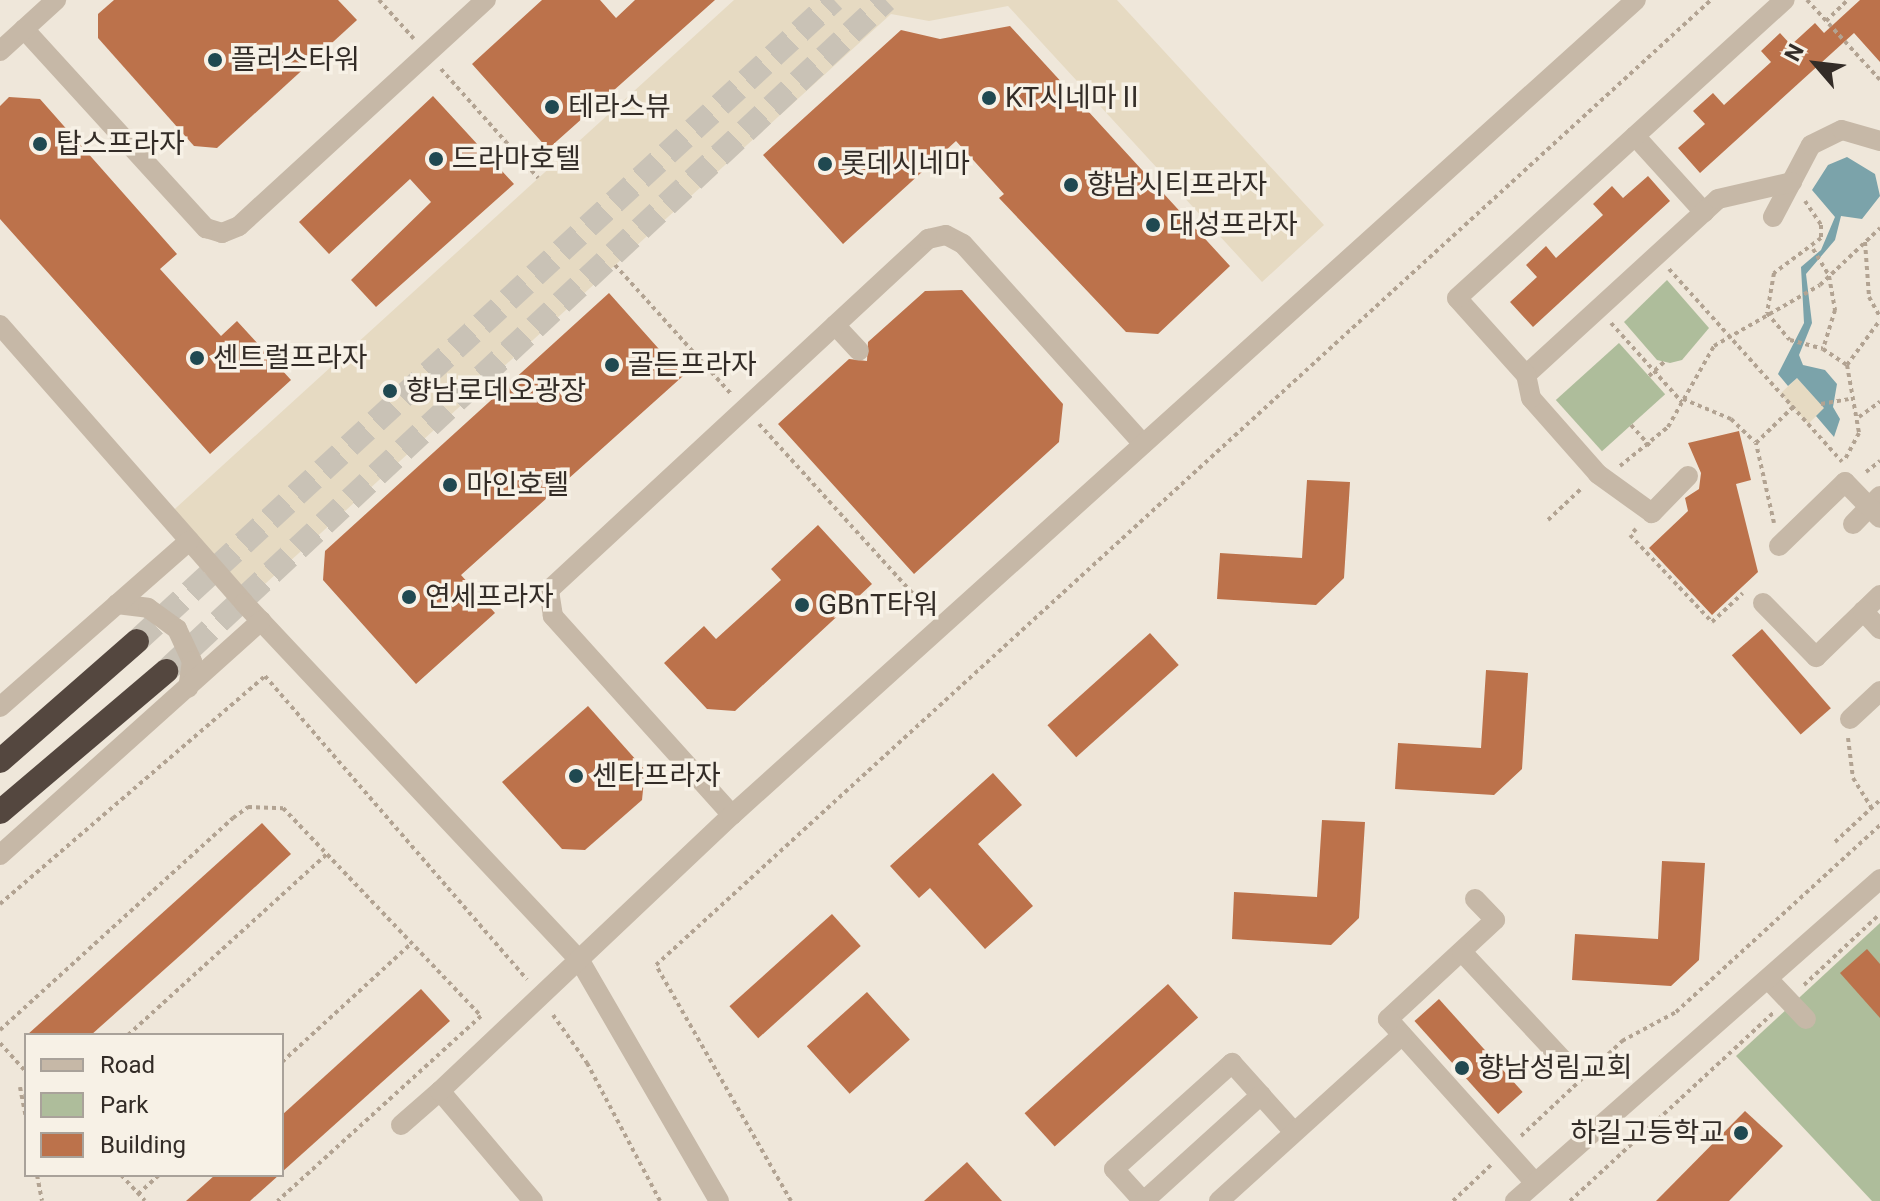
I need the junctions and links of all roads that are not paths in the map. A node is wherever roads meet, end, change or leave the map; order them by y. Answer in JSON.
{"nodes":[{"id":1,"x":56,"y":0,"type":"edge"},
{"id":2,"x":486,"y":0,"type":"edge"},
{"id":3,"x":1636,"y":0,"type":"edge"},
{"id":4,"x":1785,"y":0,"type":"edge"},
{"id":5,"x":24,"y":29,"type":"junction"},
{"id":6,"x":0,"y":51,"type":"edge"},
{"id":7,"x":1635,"y":136,"type":"junction"},
{"id":8,"x":1880,"y":141,"type":"edge"},
{"id":9,"x":1790,"y":186,"type":"junction"},
{"id":10,"x":1704,"y":212,"type":"junction"},
{"id":11,"x":1773,"y":217,"type":"dead end"},
{"id":12,"x":0,"y":325,"type":"edge"},
{"id":13,"x":835,"y":325,"type":"junction"},
{"id":14,"x":859,"y":351,"type":"dead end"},
{"id":15,"x":1526,"y":375,"type":"junction"},
{"id":16,"x":1143,"y":444,"type":"junction"},
{"id":17,"x":1688,"y":476,"type":"dead end"},
{"id":18,"x":1877,"y":507,"type":"edge"},
{"id":19,"x":1853,"y":524,"type":"dead end"},
{"id":20,"x":189,"y":541,"type":"junction"},
{"id":21,"x":1779,"y":546,"type":"road end"},
{"id":22,"x":1757,"y":595,"type":"road end"},
{"id":23,"x":1880,"y":595,"type":"edge"},
{"id":24,"x":117,"y":604,"type":"junction"},
{"id":25,"x":1863,"y":611,"type":"junction"},
{"id":26,"x":261,"y":621,"type":"junction"},
{"id":27,"x":1880,"y":629,"type":"edge"},
{"id":28,"x":137,"y":641,"type":"tunnel mouth"},
{"id":29,"x":166,"y":671,"type":"tunnel mouth"},
{"id":30,"x":188,"y":688,"type":"junction"},
{"id":31,"x":1880,"y":691,"type":"edge"},
{"id":32,"x":0,"y":707,"type":"edge"},
{"id":33,"x":1850,"y":719,"type":"road end"},
{"id":34,"x":0,"y":761,"type":"edge"},
{"id":35,"x":0,"y":812,"type":"edge"},
{"id":36,"x":732,"y":815,"type":"junction"},
{"id":37,"x":0,"y":855,"type":"edge"},
{"id":38,"x":1880,"y":879,"type":"edge"},
{"id":39,"x":1475,"y":899,"type":"dead end"},
{"id":40,"x":1462,"y":952,"type":"junction"},
{"id":41,"x":580,"y":961,"type":"junction"},
{"id":42,"x":1768,"y":979,"type":"junction"},
{"id":43,"x":1806,"y":1019,"type":"dead end"},
{"id":44,"x":1402,"y":1035,"type":"junction"},
{"id":45,"x":1563,"y":1060,"type":"dead end"},
{"id":46,"x":440,"y":1091,"type":"junction"},
{"id":47,"x":1261,"y":1095,"type":"junction"},
{"id":48,"x":401,"y":1125,"type":"dead end"},
{"id":49,"x":1294,"y":1132,"type":"junction"},
{"id":50,"x":1535,"y":1183,"type":"junction"},
{"id":51,"x":533,"y":1201,"type":"edge"},
{"id":52,"x":719,"y":1201,"type":"edge"},
{"id":53,"x":1143,"y":1201,"type":"edge"},
{"id":54,"x":1219,"y":1201,"type":"edge"},
{"id":55,"x":1515,"y":1201,"type":"edge"}],
"edges":[{"from":1,"to":5,"type":"street"},
{"from":2,"to":5,"type":"street"},
{"from":3,"to":16,"type":"street"},
{"from":4,"to":7,"type":"street"},
{"from":5,"to":6,"type":"street"},
{"from":7,"to":10,"type":"street"},
{"from":7,"to":15,"type":"street"},
{"from":8,"to":9,"type":"street"},
{"from":9,"to":10,"type":"street"},
{"from":9,"to":11,"type":"street"},
{"from":10,"to":15,"type":"street"},
{"from":12,"to":20,"type":"street"},
{"from":13,"to":14,"type":"street"},
{"from":13,"to":16,"type":"street"},
{"from":13,"to":36,"type":"street"},
{"from":15,"to":17,"type":"street"},
{"from":16,"to":36,"type":"street"},
{"from":18,"to":19,"type":"street"},
{"from":18,"to":21,"type":"street"},
{"from":20,"to":24,"type":"street"},
{"from":20,"to":26,"type":"street"},
{"from":22,"to":25,"type":"street"},
{"from":23,"to":25,"type":"street"},
{"from":24,"to":30,"type":"street"},
{"from":24,"to":32,"type":"street"},
{"from":25,"to":27,"type":"street"},
{"from":26,"to":30,"type":"street"},
{"from":26,"to":41,"type":"street"},
{"from":28,"to":34,"type":"highway"},
{"from":29,"to":35,"type":"highway"},
{"from":30,"to":37,"type":"street"},
{"from":31,"to":33,"type":"street"},
{"from":36,"to":41,"type":"street"},
{"from":38,"to":42,"type":"street"},
{"from":39,"to":40,"type":"street"},
{"from":40,"to":44,"type":"street"},
{"from":40,"to":45,"type":"street"},
{"from":41,"to":46,"type":"street"},
{"from":41,"to":52,"type":"street"},
{"from":42,"to":43,"type":"street"},
{"from":42,"to":50,"type":"street"},
{"from":44,"to":49,"type":"street"},
{"from":44,"to":50,"type":"street"},
{"from":46,"to":48,"type":"street"},
{"from":46,"to":51,"type":"street"},
{"from":47,"to":49,"type":"street"},
{"from":47,"to":53,"type":"street"},
{"from":47,"to":53,"type":"street"},
{"from":49,"to":54,"type":"street"},
{"from":50,"to":55,"type":"street"}]}
